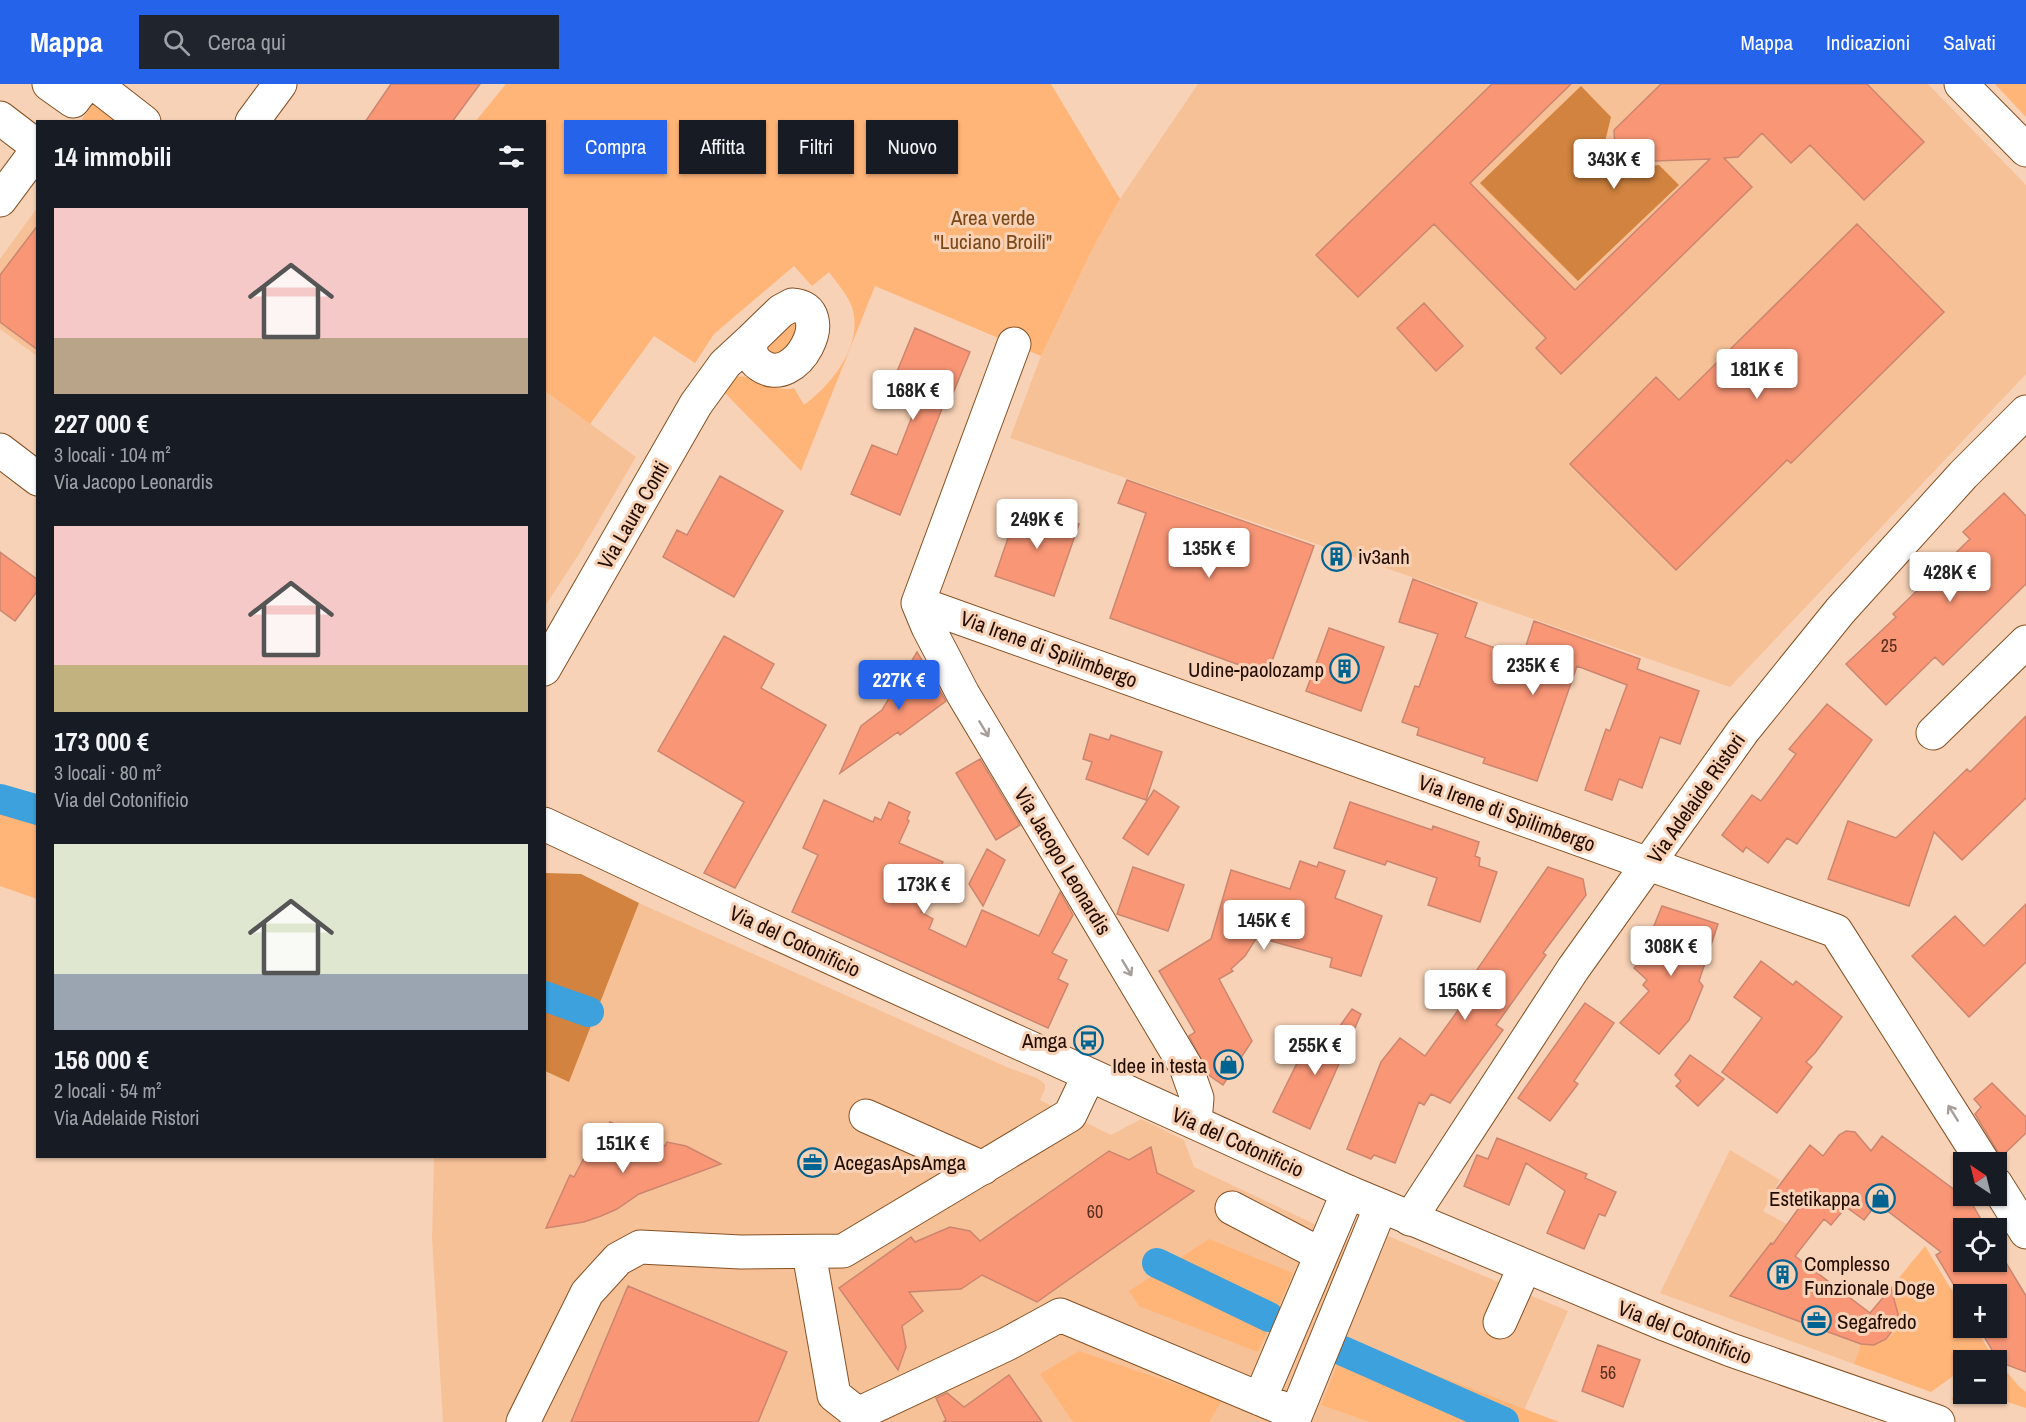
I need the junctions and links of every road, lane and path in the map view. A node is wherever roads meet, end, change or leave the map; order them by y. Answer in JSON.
{"nodes":[{"id":1,"x":280,"y":84,"type":"edge"},
{"id":2,"x":1961,"y":84,"type":"edge"},
{"id":3,"x":72,"y":95,"type":"edge"},
{"id":4,"x":0,"y":118,"type":"edge"},
{"id":5,"x":139,"y":120,"type":"edge"},
{"id":6,"x":253,"y":120,"type":"edge"},
{"id":7,"x":36,"y":146,"type":"edge"},
{"id":8,"x":2026,"y":150,"type":"edge"},
{"id":9,"x":36,"y":151,"type":"edge"},
{"id":10,"x":0,"y":200,"type":"edge"},
{"id":11,"x":1014,"y":344,"type":"dead end"},
{"id":12,"x":755,"y":353,"type":"dead end"},
{"id":13,"x":2026,"y":412,"type":"edge"},
{"id":14,"x":0,"y":450,"type":"edge"},
{"id":15,"x":36,"y":477,"type":"edge"},
{"id":16,"x":918,"y":603,"type":"junction"},
{"id":17,"x":2026,"y":642,"type":"edge"},
{"id":18,"x":546,"y":666,"type":"edge"},
{"id":19,"x":1934,"y":733,"type":"dead end"},
{"id":20,"x":547,"y":827,"type":"edge"},
{"id":21,"x":1649,"y":863,"type":"junction"},
{"id":22,"x":1089,"y":1075,"type":"junction"},
{"id":23,"x":866,"y":1116,"type":"dead end"},
{"id":24,"x":1195,"y":1122,"type":"junction"},
{"id":25,"x":1977,"y":1152,"type":"edge"},
{"id":26,"x":983,"y":1168,"type":"junction"},
{"id":27,"x":1348,"y":1192,"type":"junction"},
{"id":28,"x":2007,"y":1202,"type":"edge"},
{"id":29,"x":1232,"y":1208,"type":"dead end"},
{"id":30,"x":1396,"y":1212,"type":"junction"},
{"id":31,"x":2026,"y":1232,"type":"edge"},
{"id":32,"x":809,"y":1253,"type":"junction"},
{"id":33,"x":1320,"y":1254,"type":"junction"},
{"id":34,"x":1525,"y":1266,"type":"junction"},
{"id":35,"x":1500,"y":1322,"type":"dead end"},
{"id":36,"x":1260,"y":1399,"type":"junction"},
{"id":37,"x":523,"y":1422,"type":"edge"},
{"id":38,"x":1938,"y":1422,"type":"edge"}],
"edges":[{"from":1,"to":6,"type":"street"},
{"from":2,"to":8,"type":"street"},
{"from":3,"to":5,"type":"street"},
{"from":4,"to":7,"type":"street"},
{"from":9,"to":10,"type":"street"},
{"from":11,"to":16,"type":"street"},
{"from":12,"to":18,"type":"street","name":"Via Laura Conti"},
{"from":13,"to":21,"type":"street","name":"Via Adelaide Ristori"},
{"from":14,"to":15,"type":"street"},
{"from":16,"to":21,"type":"street","name":"Via Irene di Spilimbergo"},
{"from":16,"to":24,"type":"street","name":"Via Jacopo Leonardis","one_way":true},
{"from":17,"to":19,"type":"street"},
{"from":20,"to":22,"type":"street","name":"Via del Cotonificio"},
{"from":25,"to":21,"type":"street","name":"Via Irene di Spilimbergo","one_way":true},
{"from":21,"to":30,"type":"street","name":"Via Adelaide Ristori"},
{"from":22,"to":24,"type":"street","name":"Via del Cotonificio"},
{"from":22,"to":26,"type":"street"},
{"from":23,"to":26,"type":"street"},
{"from":24,"to":27,"type":"street","name":"Via del Cotonificio"},
{"from":26,"to":32,"type":"street"},
{"from":27,"to":30,"type":"street","name":"Via del Cotonificio"},
{"from":27,"to":33,"type":"street"},
{"from":28,"to":31,"type":"street"},
{"from":29,"to":33,"type":"street"},
{"from":30,"to":34,"type":"street","name":"Via del Cotonificio"},
{"from":30,"to":36,"type":"street","name":"Via Adelaide Ristori"},
{"from":32,"to":36,"type":"street"},
{"from":32,"to":37,"type":"street"},
{"from":33,"to":36,"type":"street"},
{"from":34,"to":35,"type":"street"},
{"from":34,"to":38,"type":"street","name":"Via del Cotonificio"}]}
